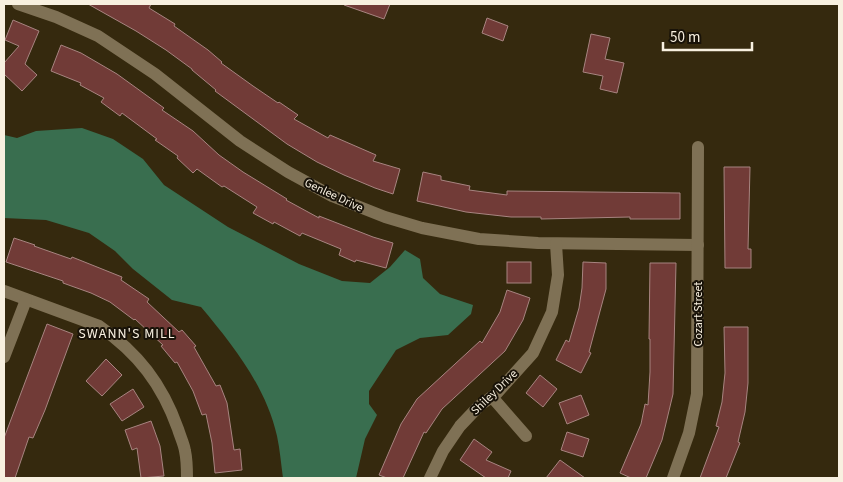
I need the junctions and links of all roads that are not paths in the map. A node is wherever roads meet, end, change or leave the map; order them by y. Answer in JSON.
{"nodes":[{"id":1,"x":18,"y":4,"type":"edge"},
{"id":2,"x":698,"y":146,"type":"dead end"},
{"id":3,"x":556,"y":244,"type":"junction"},
{"id":4,"x":698,"y":245,"type":"junction"},
{"id":5,"x":4,"y":291,"type":"edge"},
{"id":6,"x":26,"y":300,"type":"junction"},
{"id":7,"x":4,"y":356,"type":"edge"},
{"id":8,"x":492,"y":397,"type":"junction"},
{"id":9,"x":526,"y":436,"type":"dead end"},
{"id":10,"x":188,"y":478,"type":"edge"},
{"id":11,"x":430,"y":478,"type":"edge"},
{"id":12,"x":673,"y":478,"type":"edge"}],
"edges":[{"from":1,"to":3,"type":"street","name":"Genlee Drive"},
{"from":2,"to":4,"type":"street","name":"Cozart Street"},
{"from":3,"to":4,"type":"street","name":"Genlee Drive"},
{"from":3,"to":8,"type":"street","name":"Shiley Drive"},
{"from":4,"to":12,"type":"street","name":"Cozart Street"},
{"from":5,"to":6,"type":"street"},
{"from":6,"to":7,"type":"street"},
{"from":6,"to":10,"type":"street"},
{"from":8,"to":9,"type":"street"},
{"from":8,"to":11,"type":"street","name":"Shiley Drive"}]}
